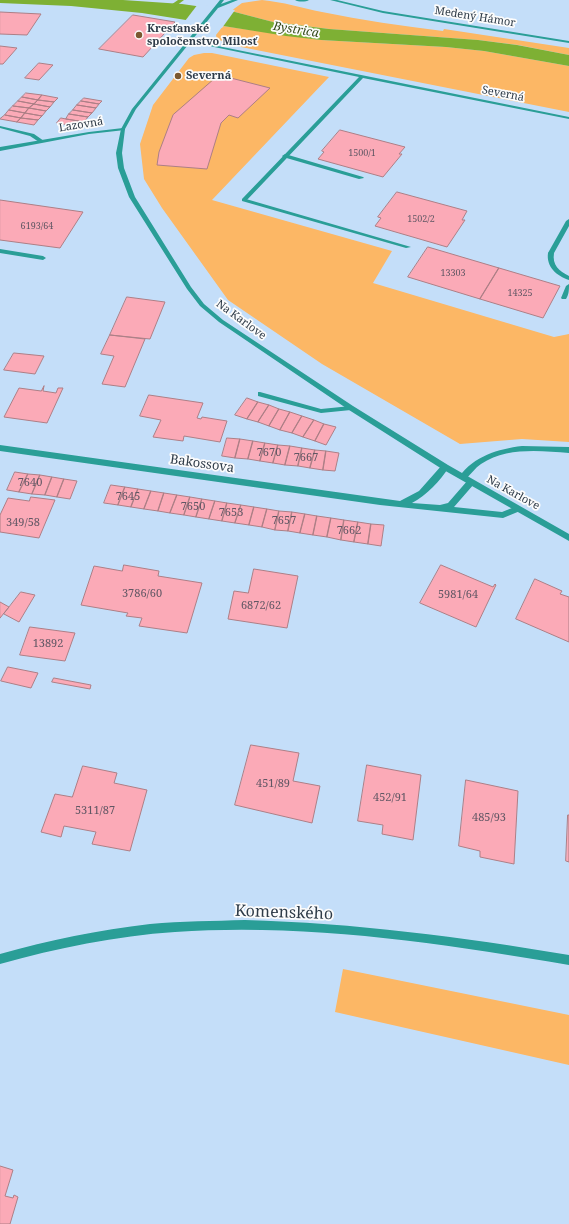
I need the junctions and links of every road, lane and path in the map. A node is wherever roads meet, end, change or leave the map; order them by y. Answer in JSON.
{"nodes":[{"id":1,"x":222,"y":0,"type":"edge"},
{"id":2,"x":236,"y":0,"type":"edge"},
{"id":3,"x":297,"y":0,"type":"edge"},
{"id":4,"x":307,"y":0,"type":"edge"},
{"id":5,"x":332,"y":0,"type":"edge"},
{"id":6,"x":217,"y":7,"type":"junction"},
{"id":7,"x":190,"y":41,"type":"junction"},
{"id":8,"x":569,"y":42,"type":"edge"},
{"id":9,"x":362,"y":76,"type":"junction"},
{"id":10,"x":569,"y":118,"type":"edge"},
{"id":11,"x":0,"y":127,"type":"edge"},
{"id":12,"x":123,"y":129,"type":"junction"},
{"id":13,"x":41,"y":141,"type":"junction"},
{"id":14,"x":0,"y":149,"type":"edge"},
{"id":15,"x":285,"y":156,"type":"junction"},
{"id":16,"x":361,"y":178,"type":"dead end"},
{"id":17,"x":569,"y":221,"type":"edge"},
{"id":18,"x":408,"y":246,"type":"dead end"},
{"id":19,"x":0,"y":252,"type":"edge"},
{"id":20,"x":43,"y":258,"type":"dead end"},
{"id":21,"x":569,"y":278,"type":"edge"},
{"id":22,"x":569,"y":286,"type":"edge"},
{"id":23,"x":564,"y":298,"type":"dead end"},
{"id":24,"x":260,"y":394,"type":"dead end"},
{"id":25,"x":351,"y":408,"type":"junction"},
{"id":26,"x":0,"y":448,"type":"edge"},
{"id":27,"x":569,"y":450,"type":"edge"},
{"id":28,"x":445,"y":467,"type":"junction"},
{"id":29,"x":463,"y":478,"type":"junction"},
{"id":30,"x":471,"y":482,"type":"junction"},
{"id":31,"x":400,"y":503,"type":"junction"},
{"id":32,"x":439,"y":508,"type":"junction"},
{"id":33,"x":517,"y":509,"type":"junction"},
{"id":34,"x":569,"y":538,"type":"edge"},
{"id":35,"x":0,"y":959,"type":"edge"},
{"id":36,"x":569,"y":960,"type":"edge"}],
"edges":[{"from":1,"to":6,"type":"street","name":"Na Karlove"},
{"from":2,"to":6,"type":"street"},
{"from":3,"to":4,"type":"street"},
{"from":5,"to":8,"type":"street","name":"Medený Hámor"},
{"from":6,"to":7,"type":"street","name":"Na Karlove"},
{"from":7,"to":9,"type":"street","name":"Severná"},
{"from":7,"to":12,"type":"street","name":"Na Karlove"},
{"from":9,"to":10,"type":"street","name":"Severná"},
{"from":9,"to":15,"type":"street"},
{"from":11,"to":13,"type":"street"},
{"from":12,"to":13,"type":"street","name":"Lazovná"},
{"from":12,"to":25,"type":"street","name":"Na Karlove"},
{"from":13,"to":14,"type":"street","name":"Lazovná"},
{"from":15,"to":16,"type":"street"},
{"from":15,"to":18,"type":"street"},
{"from":17,"to":21,"type":"street"},
{"from":19,"to":20,"type":"street"},
{"from":22,"to":23,"type":"street"},
{"from":24,"to":25,"type":"street"},
{"from":25,"to":28,"type":"street","name":"Na Karlove"},
{"from":26,"to":31,"type":"street","name":"Bakossova"},
{"from":27,"to":29,"type":"street"},
{"from":28,"to":29,"type":"street","name":"Na Karlove"},
{"from":28,"to":31,"type":"street"},
{"from":29,"to":30,"type":"street","name":"Na Karlove"},
{"from":30,"to":32,"type":"street"},
{"from":30,"to":33,"type":"street","name":"Na Karlove"},
{"from":31,"to":32,"type":"street","name":"Bakossova"},
{"from":32,"to":33,"type":"street","name":"Bakossova"},
{"from":33,"to":34,"type":"street","name":"Na Karlove"},
{"from":35,"to":36,"type":"street","name":"Komenského"}]}
